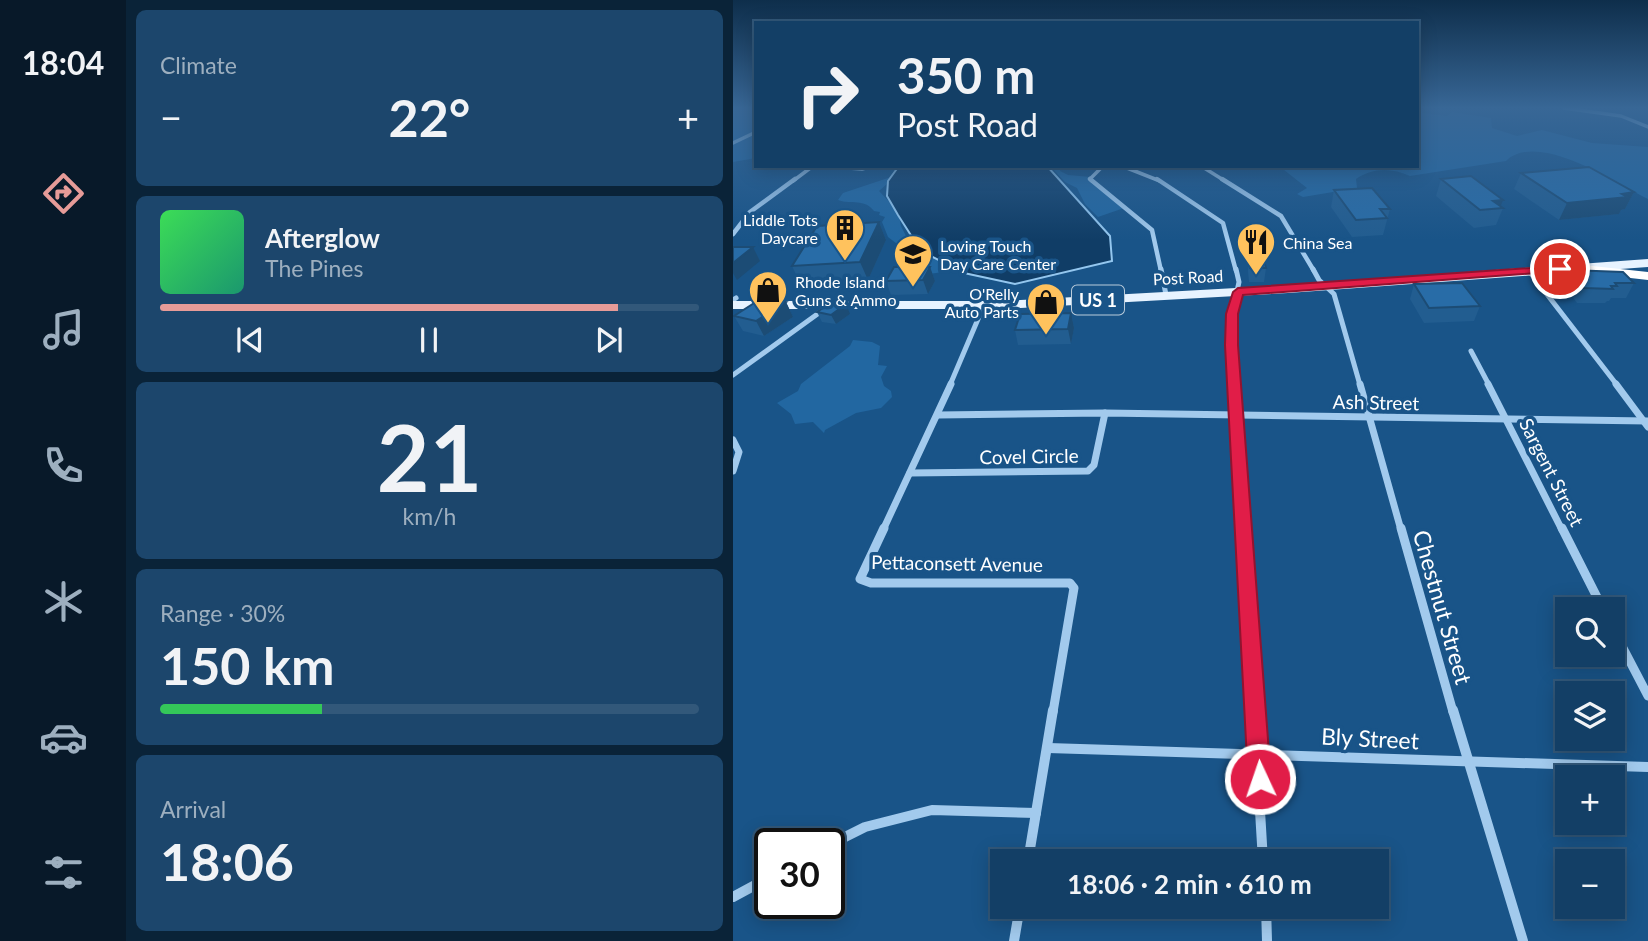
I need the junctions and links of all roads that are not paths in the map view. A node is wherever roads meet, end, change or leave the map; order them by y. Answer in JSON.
{"nodes":[{"id":1,"x":810,"y":168,"type":"edge"},
{"id":2,"x":842,"y":168,"type":"edge"},
{"id":3,"x":868,"y":168,"type":"edge"},
{"id":4,"x":1101,"y":168,"type":"edge"},
{"id":5,"x":1128,"y":168,"type":"edge"},
{"id":6,"x":1204,"y":168,"type":"edge"},
{"id":7,"x":733,"y":234,"type":"edge"},
{"id":8,"x":1648,"y":261,"type":"edge"},
{"id":9,"x":1625,"y":264,"type":"junction"},
{"id":10,"x":1574,"y":268,"type":"junction"},
{"id":11,"x":1529,"y":271,"type":"junction"},
{"id":12,"x":1648,"y":274,"type":"edge"},
{"id":13,"x":1326,"y":286,"type":"junction"},
{"id":14,"x":1238,"y":292,"type":"junction"},
{"id":15,"x":1166,"y":295,"type":"junction"},
{"id":16,"x":734,"y":301,"type":"edge"},
{"id":17,"x":832,"y":304,"type":"junction"},
{"id":18,"x":984,"y":305,"type":"junction"},
{"id":19,"x":1471,"y":351,"type":"dead end"},
{"id":20,"x":733,"y":375,"type":"edge"},
{"id":21,"x":1105,"y":413,"type":"junction"},
{"id":22,"x":938,"y":415,"type":"junction"},
{"id":23,"x":1236,"y":416,"type":"junction"},
{"id":24,"x":1369,"y":418,"type":"junction"},
{"id":25,"x":1505,"y":419,"type":"junction"},
{"id":26,"x":1646,"y":423,"type":"edge"},
{"id":27,"x":733,"y":440,"type":"edge"},
{"id":28,"x":733,"y":471,"type":"edge"},
{"id":29,"x":910,"y":473,"type":"junction"},
{"id":30,"x":1597,"y":597,"type":"edge"},
{"id":31,"x":1625,"y":652,"type":"edge"},
{"id":32,"x":1648,"y":696,"type":"edge"},
{"id":33,"x":1047,"y":748,"type":"junction"},
{"id":34,"x":1258,"y":752,"type":"junction"},
{"id":35,"x":1468,"y":763,"type":"junction"},
{"id":36,"x":1648,"y":768,"type":"edge"},
{"id":37,"x":1036,"y":813,"type":"junction"},
{"id":38,"x":845,"y":837,"type":"edge"},
{"id":39,"x":1030,"y":849,"type":"edge"},
{"id":40,"x":1262,"y":849,"type":"edge"},
{"id":41,"x":754,"y":886,"type":"edge"},
{"id":42,"x":733,"y":897,"type":"edge"},
{"id":43,"x":1018,"y":919,"type":"edge"},
{"id":44,"x":1266,"y":919,"type":"edge"},
{"id":45,"x":1014,"y":941,"type":"edge"},
{"id":46,"x":1267,"y":941,"type":"edge"},
{"id":47,"x":1523,"y":941,"type":"edge"}],
"edges":[{"from":1,"to":7,"type":"street"},
{"from":2,"to":3,"type":"street"},
{"from":4,"to":15,"type":"street"},
{"from":5,"to":14,"type":"street"},
{"from":6,"to":13,"type":"street","name":"Chestnut Street"},
{"from":8,"to":9,"type":"main road","name":"Post Road","number":"US 1"},
{"from":9,"to":10,"type":"main road","name":"Post Road","number":"US 1"},
{"from":9,"to":12,"type":"highway"},
{"from":10,"to":11,"type":"main road","name":"Post Road","number":"US 1"},
{"from":10,"to":12,"type":"highway"},
{"from":11,"to":13,"type":"main road","name":"Post Road","number":"US 1"},
{"from":11,"to":26,"type":"street"},
{"from":13,"to":14,"type":"main road","name":"Post Road","number":"US 1"},
{"from":13,"to":24,"type":"street","name":"Chestnut Street"},
{"from":14,"to":15,"type":"main road","name":"Post Road","number":"US 1"},
{"from":14,"to":23,"type":"street"},
{"from":15,"to":18,"type":"main road","name":"Post Road","number":"US 1"},
{"from":16,"to":17,"type":"main road","name":"Post Road","number":"US 1"},
{"from":17,"to":18,"type":"main road","name":"Post Road","number":"US 1"},
{"from":17,"to":20,"type":"street"},
{"from":18,"to":22,"type":"street","name":"Pettaconsett Avenue"},
{"from":19,"to":25,"type":"street","name":"Sargent Street"},
{"from":21,"to":22,"type":"street"},
{"from":21,"to":23,"type":"street","name":"Ash Street"},
{"from":21,"to":29,"type":"street","name":"Covel Circle"},
{"from":22,"to":29,"type":"street","name":"Pettaconsett Avenue"},
{"from":23,"to":24,"type":"street","name":"Ash Street"},
{"from":23,"to":34,"type":"street"},
{"from":24,"to":25,"type":"street","name":"Ash Street"},
{"from":24,"to":35,"type":"street","name":"Chestnut Street"},
{"from":25,"to":26,"type":"street","name":"Ash Street"},
{"from":25,"to":30,"type":"street","name":"Sargent Street"},
{"from":27,"to":28,"type":"street"},
{"from":29,"to":33,"type":"street","name":"Pettaconsett Avenue"},
{"from":31,"to":32,"type":"street"},
{"from":33,"to":34,"type":"street","name":"Bly Street"},
{"from":33,"to":37,"type":"street","name":"Pettaconsett Avenue"},
{"from":34,"to":35,"type":"street","name":"Bly Street"},
{"from":34,"to":40,"type":"street"},
{"from":35,"to":36,"type":"street","name":"Bly Street"},
{"from":35,"to":47,"type":"street","name":"Chestnut Street"},
{"from":37,"to":38,"type":"street"},
{"from":37,"to":39,"type":"street","name":"Pettaconsett Avenue"},
{"from":41,"to":42,"type":"street"},
{"from":43,"to":45,"type":"street"},
{"from":44,"to":46,"type":"street"}]}
